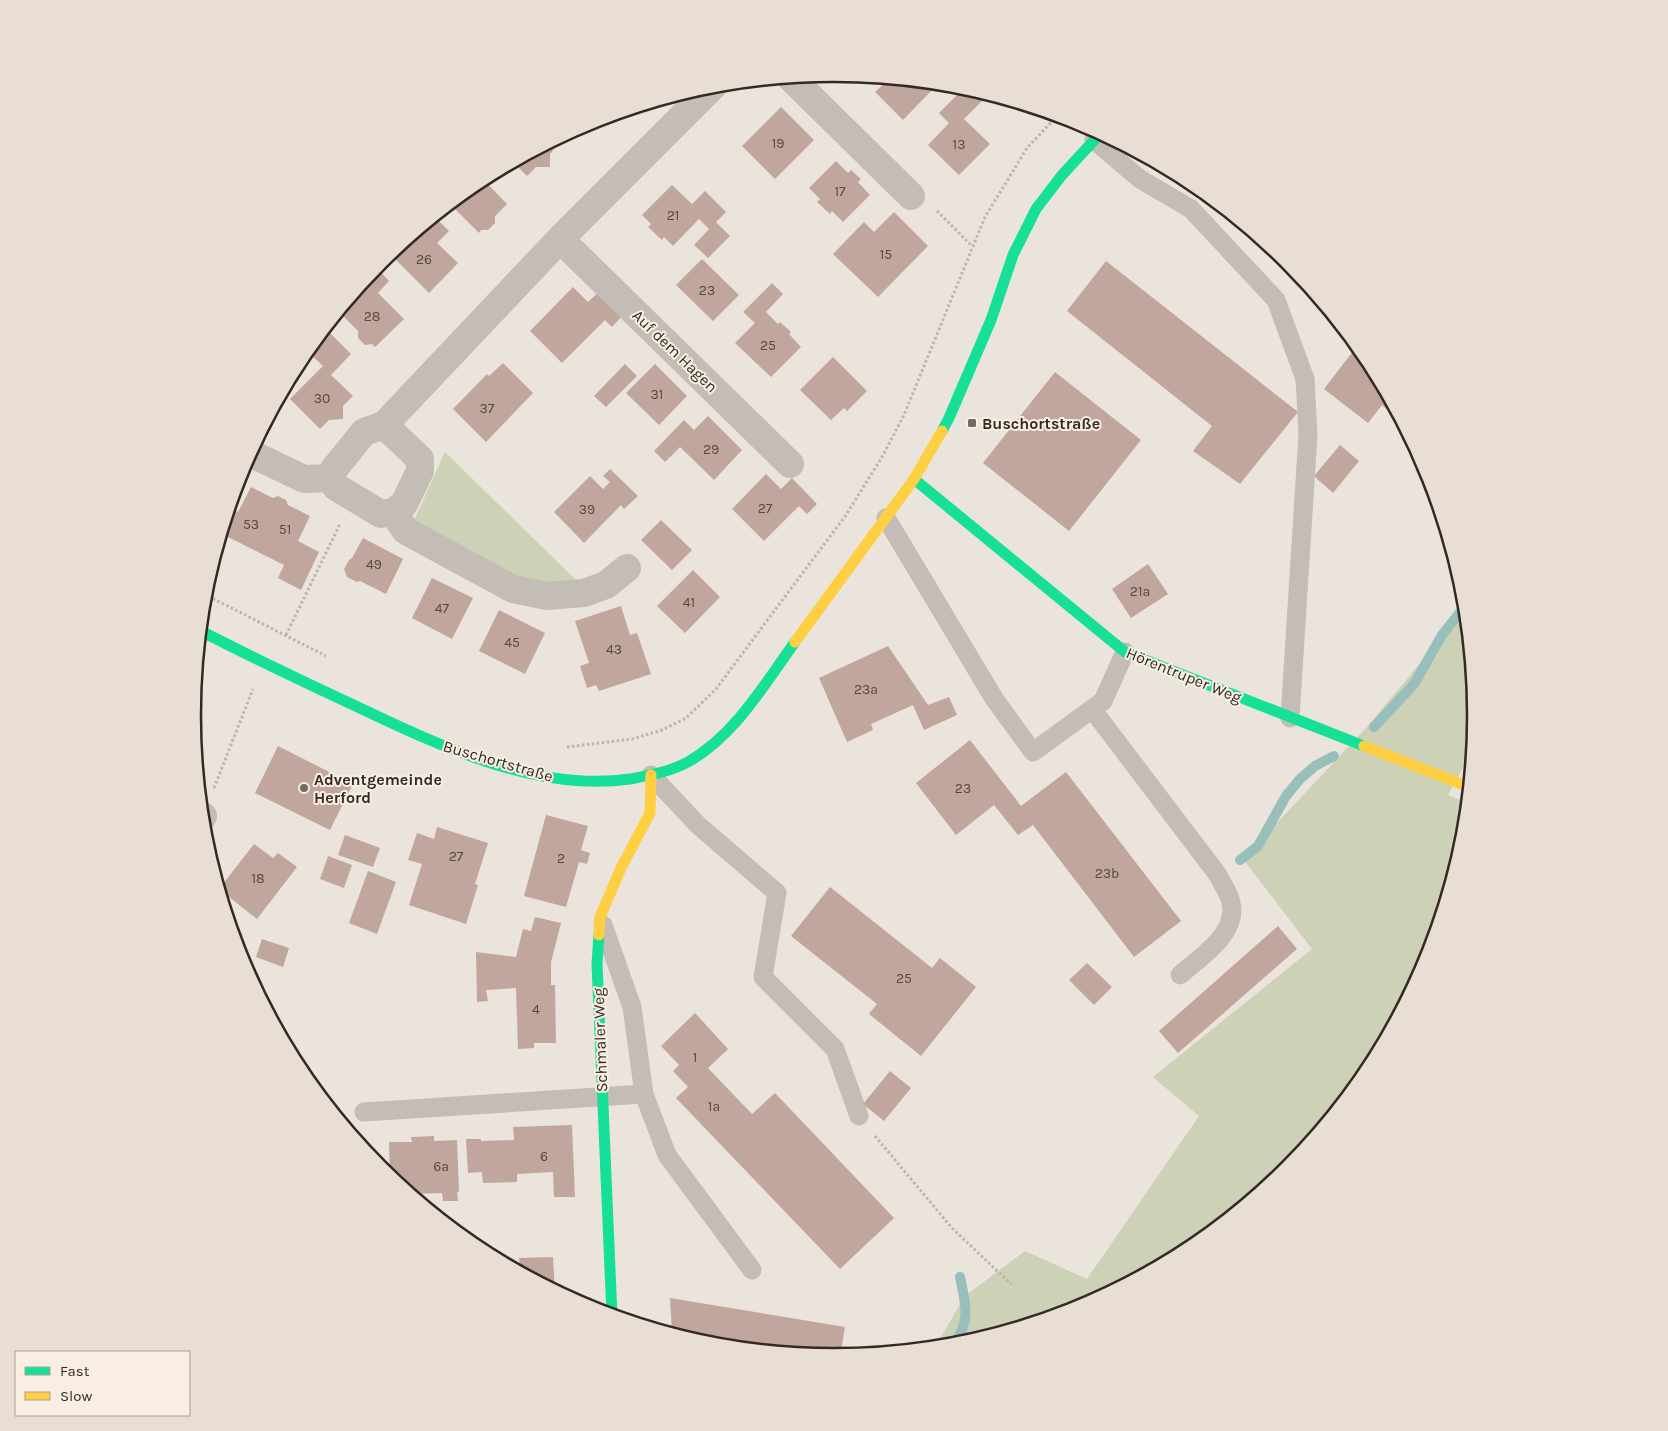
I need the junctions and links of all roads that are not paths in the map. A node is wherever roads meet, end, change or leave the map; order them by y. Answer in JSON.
{"nodes":[{"id":1,"x":797,"y":84,"type":"edge"},
{"id":2,"x":702,"y":97,"type":"edge"},
{"id":3,"x":1095,"y":139,"type":"edge"},
{"id":4,"x":1103,"y":143,"type":"edge"},
{"id":5,"x":911,"y":196,"type":"road end"},
{"id":6,"x":560,"y":238,"type":"junction"},
{"id":7,"x":384,"y":424,"type":"junction"},
{"id":8,"x":257,"y":456,"type":"edge"},
{"id":9,"x":790,"y":464,"type":"dead end"},
{"id":10,"x":331,"y":478,"type":"junction"},
{"id":11,"x":914,"y":479,"type":"junction"},
{"id":12,"x":393,"y":512,"type":"junction"},
{"id":13,"x":886,"y":518,"type":"junction"},
{"id":14,"x":627,"y":568,"type":"dead end"},
{"id":15,"x":206,"y":635,"type":"edge"},
{"id":16,"x":1125,"y":652,"type":"junction"},
{"id":17,"x":1092,"y":709,"type":"junction"},
{"id":18,"x":1290,"y":718,"type":"junction"},
{"id":19,"x":651,"y":775,"type":"junction"},
{"id":20,"x":1463,"y":785,"type":"edge"},
{"id":21,"x":600,"y":917,"type":"junction"},
{"id":22,"x":1180,"y":975,"type":"dead end"},
{"id":23,"x":644,"y":1094,"type":"junction"},
{"id":24,"x":602,"y":1098,"type":"junction"},
{"id":25,"x":364,"y":1112,"type":"dead end"},
{"id":26,"x":859,"y":1116,"type":"road end"},
{"id":27,"x":752,"y":1270,"type":"dead end"},
{"id":28,"x":612,"y":1308,"type":"edge"}],
"edges":[{"from":1,"to":5,"type":"street"},
{"from":2,"to":6,"type":"street"},
{"from":3,"to":11,"type":"main road","name":"Buschortstraße"},
{"from":4,"to":18,"type":"lane"},
{"from":6,"to":7,"type":"street"},
{"from":6,"to":9,"type":"street","name":"Auf dem Hagen"},
{"from":7,"to":10,"type":"street"},
{"from":7,"to":12,"type":"street"},
{"from":8,"to":10,"type":"street"},
{"from":10,"to":12,"type":"street"},
{"from":11,"to":13,"type":"main road","name":"Buschortstraße"},
{"from":11,"to":16,"type":"main road","name":"Hörentruper Weg"},
{"from":12,"to":14,"type":"street"},
{"from":13,"to":17,"type":"lane"},
{"from":13,"to":19,"type":"main road","name":"Buschortstraße"},
{"from":15,"to":19,"type":"main road","name":"Buschortstraße"},
{"from":16,"to":17,"type":"lane"},
{"from":16,"to":18,"type":"main road","name":"Hörentruper Weg"},
{"from":17,"to":22,"type":"lane"},
{"from":18,"to":20,"type":"main road","name":"Hörentruper Weg"},
{"from":19,"to":21,"type":"main road","name":"Schmaler Weg"},
{"from":19,"to":26,"type":"lane"},
{"from":21,"to":23,"type":"lane"},
{"from":21,"to":24,"type":"main road","name":"Schmaler Weg"},
{"from":23,"to":24,"type":"lane"},
{"from":23,"to":27,"type":"lane"},
{"from":24,"to":25,"type":"lane"},
{"from":24,"to":28,"type":"main road","name":"Schmaler Weg"}]}
